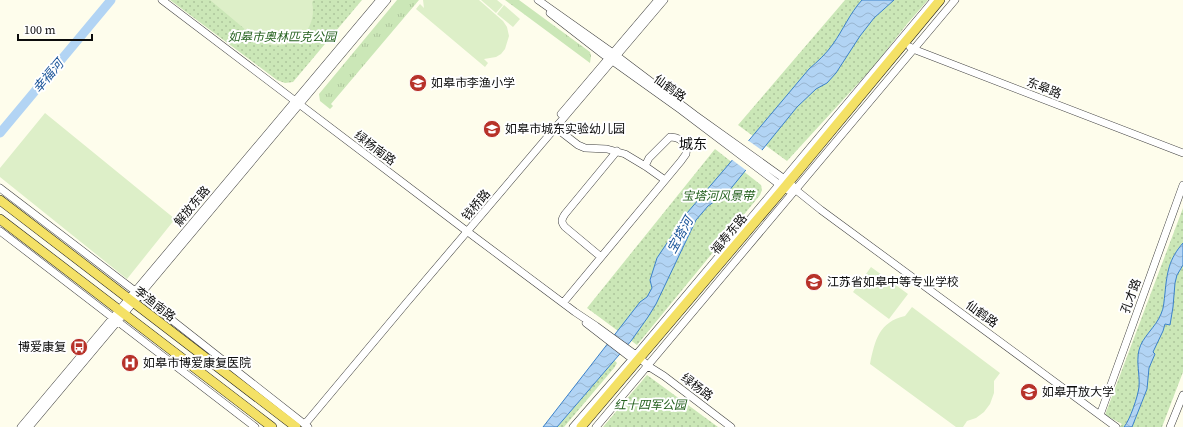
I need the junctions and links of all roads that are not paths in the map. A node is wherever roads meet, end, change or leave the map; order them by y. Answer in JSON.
{"nodes":[{"id":1,"x":162,"y":0,"type":"edge"},
{"id":2,"x":380,"y":0,"type":"edge"},
{"id":3,"x":387,"y":0,"type":"edge"},
{"id":4,"x":532,"y":0,"type":"edge"},
{"id":5,"x":538,"y":0,"type":"edge"},
{"id":6,"x":658,"y":0,"type":"edge"},
{"id":7,"x":664,"y":0,"type":"edge"},
{"id":8,"x":934,"y":0,"type":"edge"},
{"id":9,"x":940,"y":0,"type":"edge"},
{"id":10,"x":947,"y":0,"type":"edge"},
{"id":11,"x":955,"y":0,"type":"edge"},
{"id":12,"x":907,"y":44,"type":"junction"},
{"id":13,"x":613,"y":57,"type":"junction"},
{"id":14,"x":298,"y":103,"type":"junction"},
{"id":15,"x":556,"y":128,"type":"junction"},
{"id":16,"x":618,"y":152,"type":"junction"},
{"id":17,"x":1183,"y":153,"type":"edge"},
{"id":18,"x":645,"y":166,"type":"junction"},
{"id":19,"x":664,"y":180,"type":"junction"},
{"id":20,"x":787,"y":185,"type":"junction"},
{"id":21,"x":1183,"y":185,"type":"edge"},
{"id":22,"x":0,"y":188,"type":"edge"},
{"id":23,"x":0,"y":200,"type":"edge"},
{"id":24,"x":0,"y":219,"type":"edge"},
{"id":25,"x":466,"y":230,"type":"junction"},
{"id":26,"x":0,"y":231,"type":"edge"},
{"id":27,"x":601,"y":257,"type":"junction"},
{"id":28,"x":137,"y":293,"type":"junction"},
{"id":29,"x":131,"y":300,"type":"junction"},
{"id":30,"x":563,"y":303,"type":"junction"},
{"id":31,"x":119,"y":316,"type":"junction"},
{"id":32,"x":637,"y":359,"type":"junction"},
{"id":33,"x":1183,"y":395,"type":"edge"},
{"id":34,"x":1100,"y":415,"type":"junction"},
{"id":35,"x":303,"y":425,"type":"edge"},
{"id":36,"x":21,"y":427,"type":"edge"},
{"id":37,"x":29,"y":427,"type":"edge"},
{"id":38,"x":255,"y":427,"type":"edge"},
{"id":39,"x":272,"y":427,"type":"edge"},
{"id":40,"x":573,"y":427,"type":"edge"},
{"id":41,"x":581,"y":427,"type":"edge"},
{"id":42,"x":589,"y":427,"type":"edge"},
{"id":43,"x":596,"y":427,"type":"edge"},
{"id":44,"x":731,"y":427,"type":"edge"},
{"id":45,"x":1116,"y":427,"type":"edge"},
{"id":46,"x":1170,"y":427,"type":"edge"}],
"edges":[{"from":1,"to":14,"type":"street","name":"绿杨南路"},
{"from":2,"to":14,"type":"street","name":"解放东路"},
{"from":3,"to":14,"type":"street","name":"解放东路"},
{"from":4,"to":13,"type":"street","name":"仙鹤路"},
{"from":5,"to":13,"type":"street","name":"仙鹤路"},
{"from":6,"to":13,"type":"street","name":"钱桥路"},
{"from":7,"to":13,"type":"street","name":"钱桥路"},
{"from":8,"to":12,"type":"street"},
{"from":9,"to":12,"type":"main road","name":"福寿东路"},
{"from":10,"to":12,"type":"main road","name":"福寿东路"},
{"from":11,"to":12,"type":"street"},
{"from":12,"to":17,"type":"street","name":"东皋路"},
{"from":12,"to":20,"type":"main road","name":"福寿东路"},
{"from":13,"to":15,"type":"street","name":"钱桥路"},
{"from":13,"to":20,"type":"street","name":"仙鹤路"},
{"from":13,"to":25,"type":"street","name":"钱桥路"},
{"from":14,"to":25,"type":"street","name":"绿杨南路"},
{"from":14,"to":28,"type":"street","name":"解放东路"},
{"from":15,"to":16,"type":"street"},
{"from":15,"to":25,"type":"street","name":"钱桥路"},
{"from":16,"to":18,"type":"street"},
{"from":16,"to":27,"type":"street"},
{"from":18,"to":19,"type":"street"},
{"from":18,"to":19,"type":"street"},
{"from":19,"to":27,"type":"street"},
{"from":20,"to":32,"type":"main road","name":"福寿东路"},
{"from":20,"to":34,"type":"street","name":"仙鹤路"},
{"from":21,"to":34,"type":"street","name":"孔才路"},
{"from":22,"to":28,"type":"street"},
{"from":23,"to":29,"type":"main road","name":"李渔南路"},
{"from":24,"to":31,"type":"main road"},
{"from":25,"to":30,"type":"street","name":"绿杨南路"},
{"from":25,"to":35,"type":"street","name":"钱桥路"},
{"from":26,"to":31,"type":"street"},
{"from":27,"to":30,"type":"street"},
{"from":28,"to":29,"type":"street","name":"解放东路"},
{"from":28,"to":35,"type":"street"},
{"from":29,"to":31,"type":"street","name":"解放东路"},
{"from":29,"to":35,"type":"main road","name":"李渔南路"},
{"from":30,"to":32,"type":"street","name":"绿杨南路"},
{"from":31,"to":36,"type":"street","name":"解放东路"},
{"from":31,"to":37,"type":"street","name":"解放东路"},
{"from":31,"to":38,"type":"street"},
{"from":31,"to":39,"type":"main road"},
{"from":32,"to":40,"type":"street"},
{"from":32,"to":41,"type":"main road","name":"福寿东路"},
{"from":32,"to":42,"type":"main road","name":"福寿东路"},
{"from":32,"to":43,"type":"street"},
{"from":32,"to":44,"type":"street","name":"绿杨路"},
{"from":33,"to":46,"type":"street"},
{"from":34,"to":45,"type":"street","name":"仙鹤路"}]}
